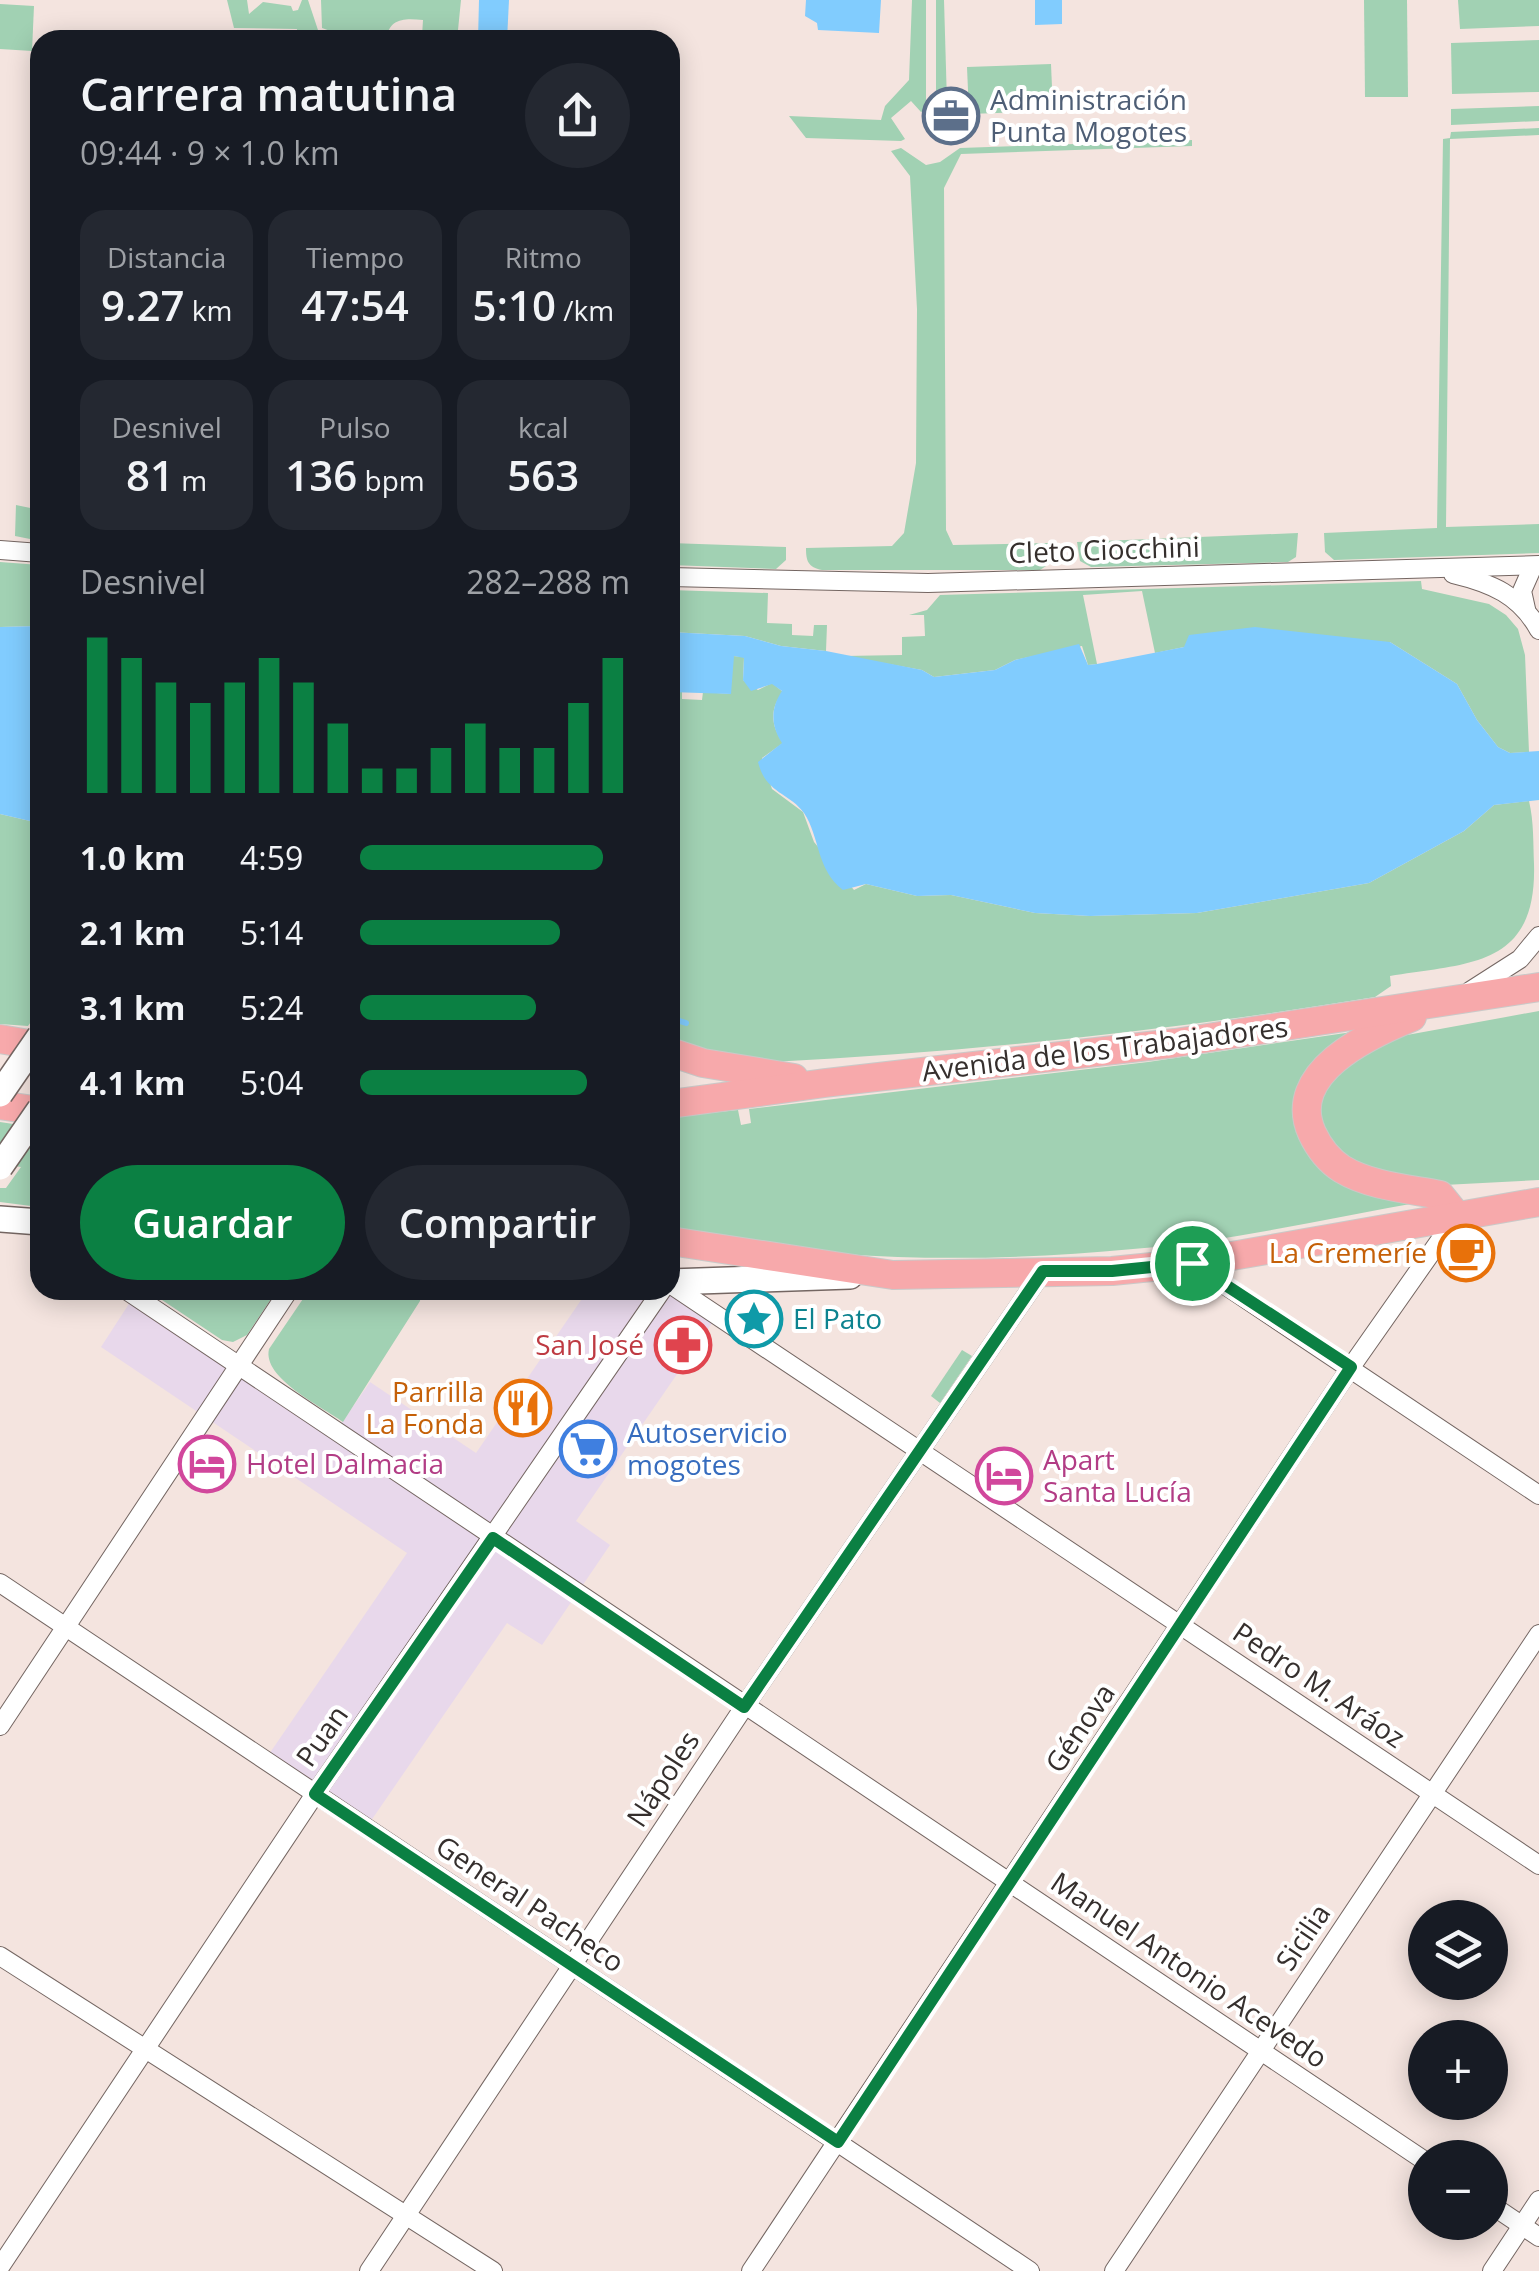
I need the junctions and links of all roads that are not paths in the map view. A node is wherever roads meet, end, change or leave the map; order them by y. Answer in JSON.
{"nodes":[{"id":1,"x":0,"y":550,"type":"edge"},
{"id":2,"x":30,"y":552,"type":"edge"},
{"id":3,"x":1536,"y":565,"type":"edge"},
{"id":4,"x":1434,"y":570,"type":"junction"},
{"id":5,"x":680,"y":577,"type":"edge"},
{"id":6,"x":1526,"y":609,"type":"junction"},
{"id":7,"x":1539,"y":630,"type":"edge"},
{"id":8,"x":1539,"y":936,"type":"edge"},
{"id":9,"x":1539,"y":988,"type":"edge"},
{"id":10,"x":1450,"y":1001,"type":"junction"},
{"id":11,"x":0,"y":1039,"type":"edge"},
{"id":12,"x":30,"y":1044,"type":"edge"},
{"id":13,"x":30,"y":1050,"type":"edge"},
{"id":14,"x":680,"y":1055,"type":"edge"},
{"id":15,"x":825,"y":1083,"type":"junction"},
{"id":16,"x":0,"y":1094,"type":"edge"},
{"id":17,"x":680,"y":1103,"type":"edge"},
{"id":18,"x":0,"y":1104,"type":"edge"},
{"id":19,"x":30,"y":1108,"type":"edge"},
{"id":20,"x":30,"y":1124,"type":"edge"},
{"id":21,"x":0,"y":1167,"type":"edge"},
{"id":22,"x":1539,"y":1202,"type":"edge"},
{"id":23,"x":1456,"y":1216,"type":"junction"},
{"id":24,"x":680,"y":1243,"type":"edge"},
{"id":25,"x":1192,"y":1263,"type":"junction"},
{"id":26,"x":1043,"y":1271,"type":"junction"},
{"id":27,"x":893,"y":1275,"type":"junction"},
{"id":28,"x":680,"y":1283,"type":"edge"},
{"id":29,"x":680,"y":1290,"type":"edge"},
{"id":30,"x":141,"y":1300,"type":"edge"},
{"id":31,"x":282,"y":1300,"type":"edge"},
{"id":32,"x":655,"y":1300,"type":"edge"},
{"id":33,"x":239,"y":1366,"type":"junction"},
{"id":34,"x":1351,"y":1367,"type":"junction"},
{"id":35,"x":919,"y":1453,"type":"junction"},
{"id":36,"x":1539,"y":1495,"type":"edge"},
{"id":37,"x":493,"y":1538,"type":"junction"},
{"id":38,"x":0,"y":1584,"type":"edge"},
{"id":39,"x":1181,"y":1626,"type":"junction"},
{"id":40,"x":66,"y":1628,"type":"junction"},
{"id":41,"x":1539,"y":1634,"type":"edge"},
{"id":42,"x":744,"y":1707,"type":"junction"},
{"id":43,"x":0,"y":1726,"type":"edge"},
{"id":44,"x":315,"y":1794,"type":"junction"},
{"id":45,"x":1432,"y":1794,"type":"junction"},
{"id":46,"x":1539,"y":1865,"type":"edge"},
{"id":47,"x":1009,"y":1884,"type":"junction"},
{"id":48,"x":0,"y":1956,"type":"edge"},
{"id":49,"x":574,"y":1966,"type":"junction"},
{"id":50,"x":146,"y":2050,"type":"junction"},
{"id":51,"x":1260,"y":2051,"type":"junction"},
{"id":52,"x":838,"y":2142,"type":"junction"},
{"id":53,"x":1408,"y":2149,"type":"edge"},
{"id":54,"x":1539,"y":2200,"type":"edge"},
{"id":55,"x":407,"y":2214,"type":"junction"},
{"id":56,"x":1508,"y":2216,"type":"edge"},
{"id":57,"x":1522,"y":2226,"type":"junction"},
{"id":58,"x":1539,"y":2236,"type":"edge"},
{"id":59,"x":0,"y":2267,"type":"edge"},
{"id":60,"x":368,"y":2271,"type":"edge"},
{"id":61,"x":493,"y":2271,"type":"edge"},
{"id":62,"x":752,"y":2271,"type":"edge"},
{"id":63,"x":1030,"y":2271,"type":"edge"},
{"id":64,"x":1114,"y":2271,"type":"edge"},
{"id":65,"x":1492,"y":2271,"type":"edge"}],
"edges":[{"from":1,"to":2,"type":"street"},
{"from":3,"to":4,"type":"street","name":"Cleto Ciocchini"},
{"from":3,"to":6,"type":"street"},
{"from":4,"to":5,"type":"street","name":"Cleto Ciocchini"},
{"from":4,"to":6,"type":"street"},
{"from":6,"to":7,"type":"street"},
{"from":8,"to":10,"type":"street"},
{"from":9,"to":10,"type":"main road","name":"Avenida de los Trabajadores"},
{"from":10,"to":15,"type":"main road","name":"Avenida de los Trabajadores"},
{"from":10,"to":23,"type":"main road"},
{"from":11,"to":12,"type":"main road"},
{"from":13,"to":16,"type":"main road","bridge":true},
{"from":14,"to":15,"type":"main road"},
{"from":15,"to":17,"type":"main road","name":"Avenida de los Trabajadores"},
{"from":18,"to":19,"type":"main road"},
{"from":20,"to":21,"type":"main road","bridge":true},
{"from":22,"to":23,"type":"main road"},
{"from":23,"to":25,"type":"main road"},
{"from":23,"to":34,"type":"street","name":"Génova"},
{"from":24,"to":27,"type":"main road"},
{"from":25,"to":26,"type":"main road"},
{"from":25,"to":34,"type":"street"},
{"from":26,"to":27,"type":"main road"},
{"from":26,"to":35,"type":"street","name":"Nápoles"},
{"from":27,"to":28,"type":"main road"},
{"from":29,"to":35,"type":"street","name":"Pedro M. Aráoz"},
{"from":30,"to":33,"type":"street","name":"Manuel Antonio Acevedo"},
{"from":31,"to":33,"type":"street"},
{"from":32,"to":37,"type":"street","name":"Puan"},
{"from":33,"to":37,"type":"street","name":"Manuel Antonio Acevedo"},
{"from":33,"to":40,"type":"street"},
{"from":34,"to":36,"type":"street"},
{"from":34,"to":39,"type":"street","name":"Génova"},
{"from":35,"to":39,"type":"street","name":"Pedro M. Aráoz"},
{"from":35,"to":42,"type":"street","name":"Nápoles"},
{"from":37,"to":42,"type":"street","name":"Manuel Antonio Acevedo"},
{"from":37,"to":44,"type":"street","name":"Puan"},
{"from":38,"to":40,"type":"street","name":"General Pacheco"},
{"from":39,"to":45,"type":"street","name":"Pedro M. Aráoz"},
{"from":39,"to":47,"type":"street","name":"Génova"},
{"from":40,"to":43,"type":"street"},
{"from":40,"to":44,"type":"street","name":"General Pacheco"},
{"from":41,"to":45,"type":"street","name":"Sicilia"},
{"from":42,"to":47,"type":"street","name":"Manuel Antonio Acevedo"},
{"from":42,"to":49,"type":"street","name":"Nápoles"},
{"from":44,"to":49,"type":"street","name":"General Pacheco"},
{"from":44,"to":50,"type":"street","name":"Puan"},
{"from":45,"to":46,"type":"street","name":"Pedro M. Aráoz"},
{"from":45,"to":51,"type":"street","name":"Sicilia"},
{"from":47,"to":51,"type":"street","name":"Manuel Antonio Acevedo"},
{"from":47,"to":52,"type":"street","name":"Génova"},
{"from":48,"to":50,"type":"street"},
{"from":49,"to":52,"type":"street","name":"General Pacheco"},
{"from":49,"to":55,"type":"street","name":"Nápoles"},
{"from":50,"to":55,"type":"street"},
{"from":50,"to":59,"type":"street","name":"Puan"},
{"from":51,"to":53,"type":"street","name":"Manuel Antonio Acevedo"},
{"from":51,"to":64,"type":"street","name":"Sicilia"},
{"from":52,"to":62,"type":"street","name":"Génova"},
{"from":52,"to":63,"type":"street","name":"General Pacheco"},
{"from":54,"to":57,"type":"street"},
{"from":55,"to":60,"type":"street","name":"Nápoles"},
{"from":55,"to":61,"type":"street"},
{"from":56,"to":57,"type":"street"},
{"from":57,"to":58,"type":"street"},
{"from":57,"to":65,"type":"street"}]}
